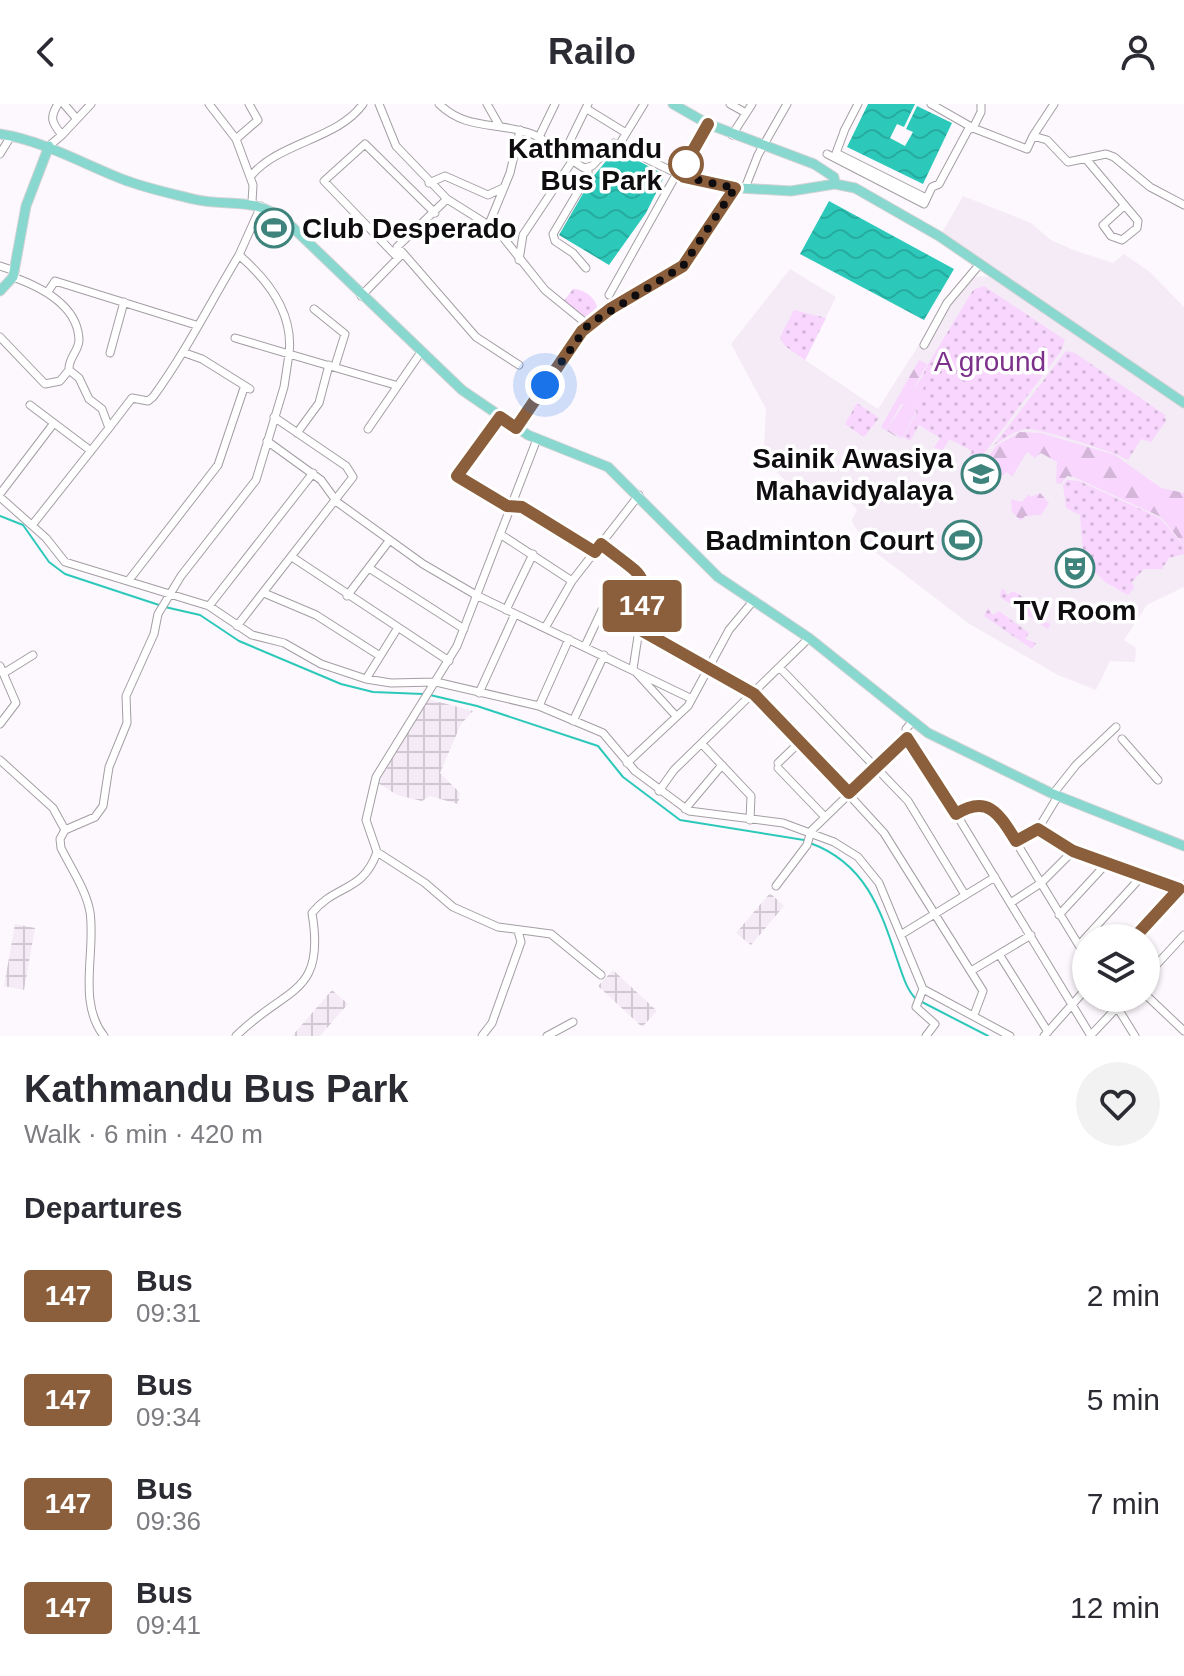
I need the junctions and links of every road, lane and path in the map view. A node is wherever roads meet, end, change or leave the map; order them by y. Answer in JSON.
{"nodes":[{"id":1,"x":61,"y":104,"type":"edge"},
{"id":2,"x":91,"y":104,"type":"edge"},
{"id":3,"x":209,"y":104,"type":"edge"},
{"id":4,"x":249,"y":104,"type":"edge"},
{"id":5,"x":363,"y":104,"type":"edge"},
{"id":6,"x":379,"y":104,"type":"edge"},
{"id":7,"x":439,"y":104,"type":"edge"},
{"id":8,"x":487,"y":104,"type":"edge"},
{"id":9,"x":555,"y":104,"type":"edge"},
{"id":10,"x":644,"y":104,"type":"edge"},
{"id":11,"x":673,"y":104,"type":"edge"},
{"id":12,"x":730,"y":104,"type":"edge"},
{"id":13,"x":752,"y":104,"type":"edge"},
{"id":14,"x":787,"y":104,"type":"edge"},
{"id":15,"x":858,"y":104,"type":"edge"},
{"id":16,"x":931,"y":104,"type":"edge"},
{"id":17,"x":981,"y":104,"type":"edge"},
{"id":18,"x":1054,"y":104,"type":"edge"},
{"id":19,"x":588,"y":106,"type":"edge"},
{"id":20,"x":689,"y":108,"type":"edge"},
{"id":21,"x":746,"y":113,"type":"junction"},
{"id":22,"x":76,"y":118,"type":"junction"},
{"id":23,"x":708,"y":124,"type":"junction"},
{"id":24,"x":499,"y":125,"type":"junction"},
{"id":25,"x":973,"y":128,"type":"junction"},
{"id":26,"x":845,"y":129,"type":"junction"},
{"id":27,"x":520,"y":130,"type":"junction"},
{"id":28,"x":626,"y":133,"type":"junction"},
{"id":29,"x":0,"y":134,"type":"edge"},
{"id":30,"x":62,"y":135,"type":"junction"},
{"id":31,"x":732,"y":135,"type":"junction"},
{"id":32,"x":11,"y":136,"type":"junction"},
{"id":33,"x":1033,"y":136,"type":"junction"},
{"id":34,"x":539,"y":137,"type":"junction"},
{"id":35,"x":236,"y":139,"type":"junction"},
{"id":36,"x":619,"y":145,"type":"junction"},
{"id":37,"x":49,"y":146,"type":"junction"},
{"id":38,"x":762,"y":147,"type":"junction"},
{"id":39,"x":564,"y":153,"type":"junction"},
{"id":40,"x":0,"y":154,"type":"edge"},
{"id":41,"x":1086,"y":159,"type":"junction"},
{"id":42,"x":573,"y":160,"type":"junction"},
{"id":43,"x":588,"y":169,"type":"junction"},
{"id":44,"x":680,"y":176,"type":"junction"},
{"id":45,"x":250,"y":177,"type":"junction"},
{"id":46,"x":429,"y":183,"type":"junction"},
{"id":47,"x":835,"y":184,"type":"junction"},
{"id":48,"x":503,"y":188,"type":"junction"},
{"id":49,"x":740,"y":188,"type":"junction"},
{"id":50,"x":447,"y":199,"type":"junction"},
{"id":51,"x":925,"y":201,"type":"junction"},
{"id":52,"x":257,"y":204,"type":"junction"},
{"id":53,"x":1184,"y":205,"type":"edge"},
{"id":54,"x":1124,"y":206,"type":"junction"},
{"id":55,"x":435,"y":213,"type":"junction"},
{"id":56,"x":915,"y":222,"type":"junction"},
{"id":57,"x":489,"y":224,"type":"junction"},
{"id":58,"x":239,"y":255,"type":"junction"},
{"id":59,"x":401,"y":255,"type":"junction"},
{"id":60,"x":519,"y":260,"type":"junction"},
{"id":61,"x":979,"y":265,"type":"junction"},
{"id":62,"x":0,"y":266,"type":"edge"},
{"id":63,"x":586,"y":268,"type":"dead end"},
{"id":64,"x":14,"y":274,"type":"junction"},
{"id":65,"x":0,"y":291,"type":"edge"},
{"id":66,"x":47,"y":293,"type":"junction"},
{"id":67,"x":609,"y":295,"type":"dead end"},
{"id":68,"x":361,"y":296,"type":"junction"},
{"id":69,"x":124,"y":302,"type":"junction"},
{"id":70,"x":314,"y":309,"type":"dead end"},
{"id":71,"x":196,"y":325,"type":"junction"},
{"id":72,"x":588,"y":325,"type":"junction"},
{"id":73,"x":0,"y":337,"type":"edge"},
{"id":74,"x":235,"y":338,"type":"dead end"},
{"id":75,"x":924,"y":345,"type":"dead end"},
{"id":76,"x":421,"y":352,"type":"junction"},
{"id":77,"x":110,"y":353,"type":"dead end"},
{"id":78,"x":185,"y":353,"type":"junction"},
{"id":79,"x":289,"y":354,"type":"junction"},
{"id":80,"x":519,"y":365,"type":"dead end"},
{"id":81,"x":332,"y":366,"type":"junction"},
{"id":82,"x":69,"y":370,"type":"junction"},
{"id":83,"x":395,"y":385,"type":"junction"},
{"id":84,"x":1184,"y":403,"type":"edge"},
{"id":85,"x":30,"y":405,"type":"dead end"},
{"id":86,"x":274,"y":417,"type":"junction"},
{"id":87,"x":500,"y":417,"type":"junction"},
{"id":88,"x":54,"y":423,"type":"junction"},
{"id":89,"x":109,"y":428,"type":"junction"},
{"id":90,"x":516,"y":428,"type":"junction"},
{"id":91,"x":368,"y":429,"type":"dead end"},
{"id":92,"x":297,"y":433,"type":"junction"},
{"id":93,"x":537,"y":439,"type":"junction"},
{"id":94,"x":267,"y":441,"type":"junction"},
{"id":95,"x":91,"y":451,"type":"junction"},
{"id":96,"x":313,"y":473,"type":"junction"},
{"id":97,"x":0,"y":495,"type":"edge"},
{"id":98,"x":639,"y":495,"type":"junction"},
{"id":99,"x":337,"y":502,"type":"junction"},
{"id":100,"x":514,"y":508,"type":"junction"},
{"id":101,"x":33,"y":524,"type":"junction"},
{"id":102,"x":500,"y":534,"type":"junction"},
{"id":103,"x":389,"y":541,"type":"junction"},
{"id":104,"x":601,"y":544,"type":"junction"},
{"id":105,"x":595,"y":552,"type":"junction"},
{"id":106,"x":533,"y":554,"type":"junction"},
{"id":107,"x":292,"y":557,"type":"junction"},
{"id":108,"x":369,"y":568,"type":"junction"},
{"id":109,"x":129,"y":580,"type":"junction"},
{"id":110,"x":572,"y":581,"type":"junction"},
{"id":111,"x":264,"y":593,"type":"junction"},
{"id":112,"x":476,"y":595,"type":"junction"},
{"id":113,"x":347,"y":596,"type":"junction"},
{"id":114,"x":167,"y":597,"type":"junction"},
{"id":115,"x":754,"y":600,"type":"junction"},
{"id":116,"x":209,"y":606,"type":"junction"},
{"id":117,"x":602,"y":610,"type":"dead end"},
{"id":118,"x":510,"y":612,"type":"junction"},
{"id":119,"x":237,"y":626,"type":"junction"},
{"id":120,"x":545,"y":628,"type":"junction"},
{"id":121,"x":397,"y":629,"type":"junction"},
{"id":122,"x":464,"y":629,"type":"junction"},
{"id":123,"x":639,"y":629,"type":"junction"},
{"id":124,"x":809,"y":638,"type":"junction"},
{"id":125,"x":569,"y":639,"type":"junction"},
{"id":126,"x":585,"y":646,"type":"junction"},
{"id":127,"x":33,"y":655,"type":"dead end"},
{"id":128,"x":604,"y":655,"type":"junction"},
{"id":129,"x":380,"y":656,"type":"junction"},
{"id":130,"x":449,"y":661,"type":"junction"},
{"id":131,"x":709,"y":667,"type":"junction"},
{"id":132,"x":780,"y":668,"type":"junction"},
{"id":133,"x":633,"y":669,"type":"junction"},
{"id":134,"x":2,"y":670,"type":"edge"},
{"id":135,"x":366,"y":679,"type":"junction"},
{"id":136,"x":436,"y":682,"type":"junction"},
{"id":137,"x":479,"y":693,"type":"junction"},
{"id":138,"x":754,"y":694,"type":"junction"},
{"id":139,"x":692,"y":699,"type":"junction"},
{"id":140,"x":539,"y":706,"type":"junction"},
{"id":141,"x":676,"y":716,"type":"junction"},
{"id":142,"x":573,"y":721,"type":"junction"},
{"id":143,"x":913,"y":721,"type":"junction"},
{"id":144,"x":0,"y":724,"type":"edge"},
{"id":145,"x":1116,"y":727,"type":"dead end"},
{"id":146,"x":907,"y":738,"type":"junction"},
{"id":147,"x":1122,"y":739,"type":"dead end"},
{"id":148,"x":801,"y":741,"type":"junction"},
{"id":149,"x":702,"y":744,"type":"junction"},
{"id":150,"x":0,"y":760,"type":"edge"},
{"id":151,"x":627,"y":763,"type":"junction"},
{"id":152,"x":722,"y":765,"type":"junction"},
{"id":153,"x":876,"y":770,"type":"junction"},
{"id":154,"x":1158,"y":780,"type":"dead end"},
{"id":155,"x":659,"y":791,"type":"junction"},
{"id":156,"x":849,"y":793,"type":"junction"},
{"id":157,"x":1055,"y":795,"type":"junction"},
{"id":158,"x":685,"y":809,"type":"junction"},
{"id":159,"x":956,"y":814,"type":"junction"},
{"id":160,"x":825,"y":817,"type":"junction"},
{"id":161,"x":750,"y":820,"type":"junction"},
{"id":162,"x":1038,"y":829,"type":"junction"},
{"id":163,"x":65,"y":830,"type":"junction"},
{"id":164,"x":810,"y":838,"type":"junction"},
{"id":165,"x":1016,"y":841,"type":"junction"},
{"id":166,"x":1184,"y":846,"type":"edge"},
{"id":167,"x":1073,"y":851,"type":"junction"},
{"id":168,"x":377,"y":852,"type":"junction"},
{"id":169,"x":1107,"y":863,"type":"junction"},
{"id":170,"x":1142,"y":876,"type":"junction"},
{"id":171,"x":995,"y":877,"type":"junction"},
{"id":172,"x":1041,"y":883,"type":"junction"},
{"id":173,"x":776,"y":886,"type":"dead end"},
{"id":174,"x":1182,"y":887,"type":"edge"},
{"id":175,"x":965,"y":895,"type":"junction"},
{"id":176,"x":1012,"y":902,"type":"junction"},
{"id":177,"x":936,"y":913,"type":"junction"},
{"id":178,"x":1059,"y":915,"type":"junction"},
{"id":179,"x":1098,"y":924,"type":"edge"},
{"id":180,"x":1147,"y":924,"type":"edge"},
{"id":181,"x":518,"y":931,"type":"junction"},
{"id":182,"x":902,"y":934,"type":"junction"},
{"id":183,"x":1072,"y":934,"type":"edge"},
{"id":184,"x":1031,"y":935,"type":"junction"},
{"id":185,"x":1183,"y":937,"type":"edge"},
{"id":186,"x":999,"y":954,"type":"junction"},
{"id":187,"x":1160,"y":961,"type":"edge"},
{"id":188,"x":971,"y":971,"type":"junction"},
{"id":189,"x":601,"y":975,"type":"dead end"},
{"id":190,"x":919,"y":996,"type":"junction"},
{"id":191,"x":1072,"y":1002,"type":"edge"},
{"id":192,"x":1072,"y":1005,"type":"edge"},
{"id":193,"x":1160,"y":1008,"type":"edge"},
{"id":194,"x":1078,"y":1012,"type":"edge"},
{"id":195,"x":1112,"y":1012,"type":"edge"},
{"id":196,"x":1120,"y":1012,"type":"edge"},
{"id":197,"x":974,"y":1015,"type":"junction"},
{"id":198,"x":573,"y":1022,"type":"dead end"},
{"id":199,"x":1184,"y":1031,"type":"edge"},
{"id":200,"x":1046,"y":1034,"type":"edge"},
{"id":201,"x":1091,"y":1035,"type":"edge"},
{"id":202,"x":104,"y":1036,"type":"edge"},
{"id":203,"x":236,"y":1036,"type":"edge"},
{"id":204,"x":482,"y":1036,"type":"edge"},
{"id":205,"x":547,"y":1036,"type":"edge"},
{"id":206,"x":926,"y":1036,"type":"edge"},
{"id":207,"x":1010,"y":1036,"type":"edge"},
{"id":208,"x":1135,"y":1036,"type":"edge"}],
"edges":[{"from":1,"to":22,"type":"street"},
{"from":1,"to":30,"type":"street"},
{"from":2,"to":22,"type":"street"},
{"from":3,"to":35,"type":"street"},
{"from":4,"to":35,"type":"street"},
{"from":5,"to":45,"type":"street"},
{"from":6,"to":46,"type":"street"},
{"from":7,"to":24,"type":"street"},
{"from":8,"to":24,"type":"street"},
{"from":9,"to":34,"type":"street"},
{"from":10,"to":28,"type":"street"},
{"from":11,"to":20,"type":"main road"},
{"from":12,"to":21,"type":"street"},
{"from":13,"to":21,"type":"street"},
{"from":14,"to":38,"type":"street"},
{"from":15,"to":26,"type":"street"},
{"from":16,"to":25,"type":"street"},
{"from":17,"to":25,"type":"street"},
{"from":18,"to":33,"type":"street"},
{"from":19,"to":28,"type":"street"},
{"from":19,"to":39,"type":"street"},
{"from":20,"to":23,"type":"main road"},
{"from":21,"to":31,"type":"street"},
{"from":22,"to":30,"type":"street"},
{"from":23,"to":31,"type":"main road"},
{"from":23,"to":44,"type":"street"},
{"from":24,"to":27,"type":"street"},
{"from":25,"to":33,"type":"street"},
{"from":25,"to":51,"type":"street"},
{"from":26,"to":51,"type":"street"},
{"from":26,"to":51,"type":"street"},
{"from":27,"to":34,"type":"street"},
{"from":27,"to":48,"type":"street"},
{"from":28,"to":36,"type":"street"},
{"from":29,"to":32,"type":"main road"},
{"from":30,"to":37,"type":"street"},
{"from":31,"to":38,"type":"main road"},
{"from":32,"to":37,"type":"main road"},
{"from":32,"to":40,"type":"street"},
{"from":33,"to":41,"type":"street"},
{"from":34,"to":39,"type":"street"},
{"from":35,"to":45,"type":"street"},
{"from":36,"to":43,"type":"street"},
{"from":36,"to":44,"type":"street"},
{"from":37,"to":52,"type":"main road"},
{"from":37,"to":64,"type":"main road"},
{"from":38,"to":47,"type":"main road"},
{"from":38,"to":49,"type":"street"},
{"from":39,"to":42,"type":"street"},
{"from":41,"to":53,"type":"street"},
{"from":41,"to":54,"type":"street"},
{"from":42,"to":43,"type":"street"},
{"from":42,"to":60,"type":"street"},
{"from":43,"to":63,"type":"street"},
{"from":44,"to":49,"type":"main road"},
{"from":44,"to":67,"type":"street"},
{"from":45,"to":52,"type":"street"},
{"from":46,"to":48,"type":"street"},
{"from":46,"to":50,"type":"street"},
{"from":47,"to":49,"type":"main road"},
{"from":47,"to":56,"type":"main road"},
{"from":48,"to":57,"type":"street"},
{"from":49,"to":72,"type":"main road"},
{"from":50,"to":55,"type":"street"},
{"from":50,"to":57,"type":"street"},
{"from":51,"to":56,"type":"street"},
{"from":52,"to":58,"type":"street"},
{"from":52,"to":68,"type":"main road"},
{"from":54,"to":54,"type":"street"},
{"from":55,"to":59,"type":"street"},
{"from":55,"to":59,"type":"street"},
{"from":56,"to":61,"type":"main road"},
{"from":57,"to":60,"type":"street"},
{"from":58,"to":71,"type":"street"},
{"from":58,"to":79,"type":"street"},
{"from":59,"to":68,"type":"street"},
{"from":59,"to":80,"type":"street"},
{"from":60,"to":72,"type":"street"},
{"from":61,"to":75,"type":"street"},
{"from":61,"to":84,"type":"main road"},
{"from":62,"to":64,"type":"street"},
{"from":64,"to":65,"type":"main road"},
{"from":64,"to":66,"type":"street"},
{"from":66,"to":69,"type":"street"},
{"from":66,"to":82,"type":"street"},
{"from":68,"to":76,"type":"main road"},
{"from":69,"to":71,"type":"street"},
{"from":69,"to":77,"type":"street"},
{"from":70,"to":81,"type":"street"},
{"from":71,"to":78,"type":"street"},
{"from":72,"to":90,"type":"main road"},
{"from":73,"to":82,"type":"street"},
{"from":74,"to":79,"type":"street"},
{"from":76,"to":83,"type":"street"},
{"from":76,"to":87,"type":"main road"},
{"from":78,"to":89,"type":"street"},
{"from":78,"to":109,"type":"street"},
{"from":79,"to":81,"type":"street"},
{"from":79,"to":86,"type":"street"},
{"from":81,"to":83,"type":"street"},
{"from":81,"to":92,"type":"street"},
{"from":82,"to":89,"type":"street"},
{"from":83,"to":91,"type":"street"},
{"from":85,"to":88,"type":"street"},
{"from":86,"to":92,"type":"street"},
{"from":86,"to":94,"type":"street"},
{"from":87,"to":90,"type":"main road"},
{"from":87,"to":100,"type":"street"},
{"from":88,"to":95,"type":"street"},
{"from":88,"to":97,"type":"street"},
{"from":89,"to":95,"type":"street"},
{"from":90,"to":93,"type":"main road"},
{"from":92,"to":99,"type":"street"},
{"from":93,"to":98,"type":"main road"},
{"from":93,"to":100,"type":"street"},
{"from":94,"to":96,"type":"street"},
{"from":94,"to":114,"type":"street"},
{"from":95,"to":101,"type":"street"},
{"from":96,"to":99,"type":"street"},
{"from":96,"to":116,"type":"street"},
{"from":97,"to":101,"type":"street"},
{"from":98,"to":104,"type":"street"},
{"from":98,"to":115,"type":"main road"},
{"from":99,"to":103,"type":"street"},
{"from":99,"to":107,"type":"street"},
{"from":100,"to":102,"type":"street"},
{"from":100,"to":105,"type":"street"},
{"from":101,"to":109,"type":"street"},
{"from":102,"to":106,"type":"street"},
{"from":102,"to":112,"type":"street"},
{"from":103,"to":108,"type":"street"},
{"from":103,"to":112,"type":"street"},
{"from":104,"to":105,"type":"street"},
{"from":104,"to":123,"type":"street"},
{"from":105,"to":110,"type":"street"},
{"from":106,"to":110,"type":"street"},
{"from":106,"to":118,"type":"street"},
{"from":107,"to":111,"type":"street"},
{"from":107,"to":113,"type":"street"},
{"from":108,"to":113,"type":"street"},
{"from":108,"to":122,"type":"street"},
{"from":109,"to":114,"type":"street"},
{"from":110,"to":120,"type":"street"},
{"from":111,"to":119,"type":"street"},
{"from":111,"to":129,"type":"street"},
{"from":112,"to":118,"type":"street"},
{"from":112,"to":122,"type":"street"},
{"from":113,"to":121,"type":"street"},
{"from":114,"to":116,"type":"street"},
{"from":114,"to":163,"type":"street"},
{"from":115,"to":124,"type":"main road"},
{"from":115,"to":131,"type":"street"},
{"from":116,"to":119,"type":"street"},
{"from":117,"to":126,"type":"street"},
{"from":118,"to":120,"type":"street"},
{"from":118,"to":137,"type":"street"},
{"from":119,"to":135,"type":"street"},
{"from":120,"to":125,"type":"street"},
{"from":121,"to":129,"type":"street"},
{"from":121,"to":130,"type":"street"},
{"from":122,"to":130,"type":"street"},
{"from":123,"to":131,"type":"street"},
{"from":123,"to":133,"type":"street"},
{"from":124,"to":132,"type":"street"},
{"from":124,"to":143,"type":"main road"},
{"from":125,"to":126,"type":"street"},
{"from":125,"to":140,"type":"street"},
{"from":126,"to":128,"type":"street"},
{"from":127,"to":134,"type":"street"},
{"from":128,"to":133,"type":"street"},
{"from":128,"to":142,"type":"street"},
{"from":129,"to":135,"type":"street"},
{"from":130,"to":136,"type":"street"},
{"from":131,"to":138,"type":"street"},
{"from":131,"to":139,"type":"street"},
{"from":132,"to":138,"type":"street"},
{"from":132,"to":153,"type":"street"},
{"from":133,"to":139,"type":"street"},
{"from":133,"to":141,"type":"street"},
{"from":134,"to":144,"type":"street"},
{"from":135,"to":136,"type":"street"},
{"from":136,"to":137,"type":"street"},
{"from":136,"to":168,"type":"street"},
{"from":137,"to":140,"type":"street"},
{"from":138,"to":148,"type":"street"},
{"from":138,"to":149,"type":"street"},
{"from":139,"to":141,"type":"street"},
{"from":140,"to":142,"type":"street"},
{"from":141,"to":151,"type":"street"},
{"from":142,"to":151,"type":"street"},
{"from":143,"to":146,"type":"street"},
{"from":143,"to":157,"type":"main road"},
{"from":145,"to":157,"type":"street"},
{"from":146,"to":153,"type":"street"},
{"from":146,"to":159,"type":"street"},
{"from":147,"to":154,"type":"street"},
{"from":148,"to":156,"type":"street"},
{"from":148,"to":160,"type":"street"},
{"from":149,"to":152,"type":"street"},
{"from":149,"to":155,"type":"street"},
{"from":150,"to":163,"type":"street"},
{"from":151,"to":155,"type":"street"},
{"from":152,"to":158,"type":"street"},
{"from":152,"to":161,"type":"street"},
{"from":153,"to":156,"type":"street"},
{"from":153,"to":175,"type":"street"},
{"from":155,"to":158,"type":"street"},
{"from":156,"to":160,"type":"street"},
{"from":156,"to":177,"type":"street"},
{"from":157,"to":162,"type":"street"},
{"from":157,"to":166,"type":"main road"},
{"from":158,"to":161,"type":"street"},
{"from":159,"to":165,"type":"street"},
{"from":159,"to":171,"type":"street"},
{"from":160,"to":164,"type":"street"},
{"from":161,"to":164,"type":"street"},
{"from":162,"to":165,"type":"street"},
{"from":162,"to":167,"type":"street"},
{"from":163,"to":202,"type":"street"},
{"from":164,"to":173,"type":"street"},
{"from":164,"to":182,"type":"street"},
{"from":165,"to":172,"type":"street"},
{"from":167,"to":169,"type":"street"},
{"from":167,"to":172,"type":"street"},
{"from":168,"to":181,"type":"street"},
{"from":168,"to":203,"type":"street"},
{"from":169,"to":170,"type":"street"},
{"from":169,"to":178,"type":"street"},
{"from":170,"to":174,"type":"street"},
{"from":170,"to":179,"type":"street"},
{"from":171,"to":175,"type":"street"},
{"from":171,"to":176,"type":"street"},
{"from":172,"to":176,"type":"street"},
{"from":172,"to":178,"type":"street"},
{"from":174,"to":180,"type":"street"},
{"from":175,"to":177,"type":"street"},
{"from":176,"to":184,"type":"street"},
{"from":177,"to":182,"type":"street"},
{"from":177,"to":188,"type":"street"},
{"from":178,"to":183,"type":"street"},
{"from":181,"to":189,"type":"street"},
{"from":181,"to":204,"type":"street"},
{"from":182,"to":190,"type":"street"},
{"from":184,"to":186,"type":"street"},
{"from":184,"to":191,"type":"street"},
{"from":185,"to":187,"type":"street"},
{"from":186,"to":188,"type":"street"},
{"from":186,"to":200,"type":"street"},
{"from":188,"to":197,"type":"street"},
{"from":190,"to":197,"type":"street"},
{"from":190,"to":206,"type":"street"},
{"from":192,"to":200,"type":"street"},
{"from":193,"to":199,"type":"street"},
{"from":194,"to":201,"type":"street"},
{"from":195,"to":201,"type":"street"},
{"from":196,"to":208,"type":"street"},
{"from":197,"to":207,"type":"street"},
{"from":198,"to":205,"type":"street"}]}
